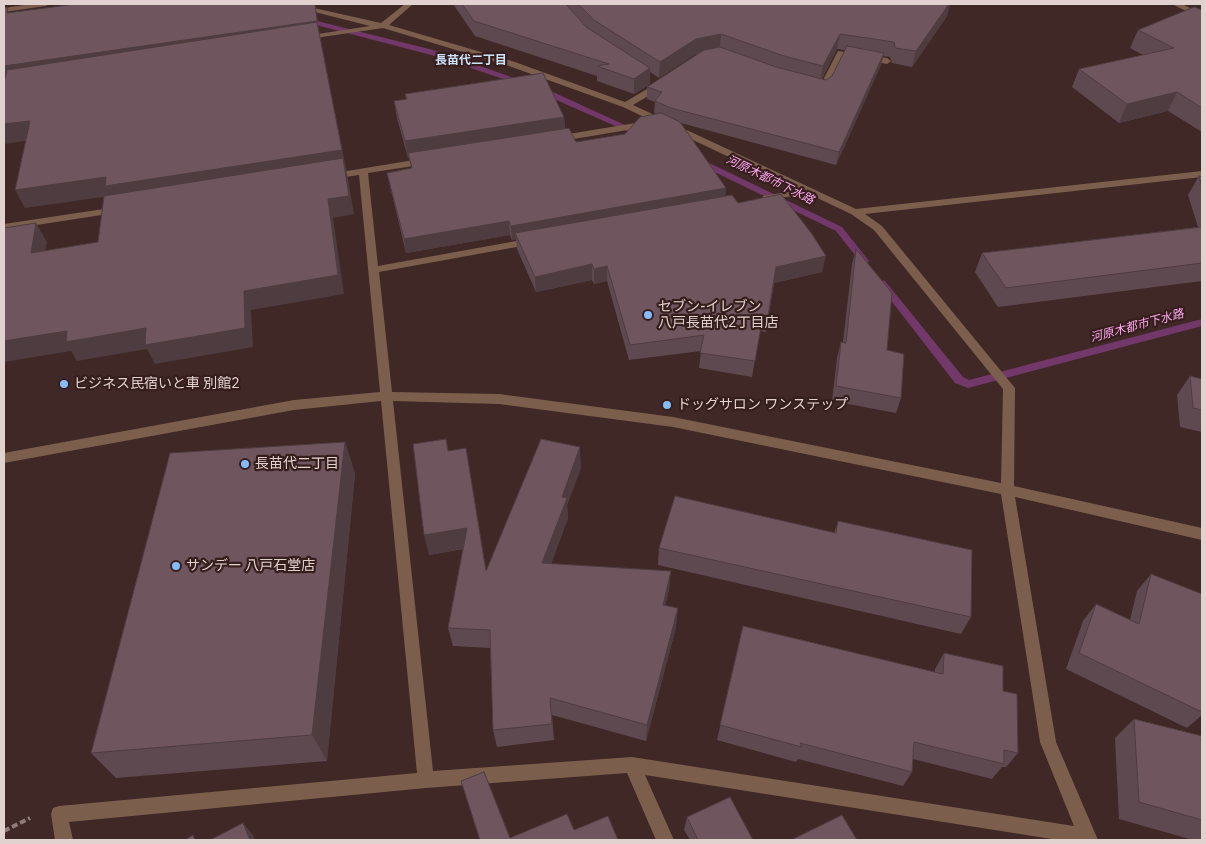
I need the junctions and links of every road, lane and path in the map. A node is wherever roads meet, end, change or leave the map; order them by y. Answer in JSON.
{"nodes":[{"id":1,"x":46,"y":4,"type":"edge"},
{"id":2,"x":287,"y":4,"type":"edge"},
{"id":3,"x":409,"y":4,"type":"edge"},
{"id":4,"x":1176,"y":4,"type":"edge"},
{"id":5,"x":4,"y":10,"type":"edge"},
{"id":6,"x":1202,"y":17,"type":"edge"},
{"id":7,"x":383,"y":26,"type":"junction"},
{"id":8,"x":296,"y":39,"type":"edge"},
{"id":9,"x":887,"y":61,"type":"dead end"},
{"id":10,"x":660,"y":81,"type":"edge"},
{"id":11,"x":805,"y":82,"type":"edge"},
{"id":12,"x":626,"y":106,"type":"junction"},
{"id":13,"x":662,"y":122,"type":"junction"},
{"id":14,"x":546,"y":141,"type":"edge"},
{"id":15,"x":440,"y":158,"type":"edge"},
{"id":16,"x":363,"y":171,"type":"junction"},
{"id":17,"x":1202,"y":174,"type":"edge"},
{"id":18,"x":324,"y":177,"type":"edge"},
{"id":19,"x":809,"y":191,"type":"junction"},
{"id":20,"x":760,"y":200,"type":"edge"},
{"id":21,"x":130,"y":208,"type":"edge"},
{"id":22,"x":855,"y":212,"type":"junction"},
{"id":23,"x":4,"y":227,"type":"edge"},
{"id":24,"x":548,"y":238,"type":"edge"},
{"id":25,"x":373,"y":270,"type":"junction"},
{"id":26,"x":387,"y":396,"type":"junction"},
{"id":27,"x":4,"y":458,"type":"edge"},
{"id":28,"x":1007,"y":490,"type":"junction"},
{"id":29,"x":1202,"y":534,"type":"edge"},
{"id":30,"x":632,"y":766,"type":"junction"},
{"id":31,"x":426,"y":780,"type":"junction"},
{"id":32,"x":1088,"y":838,"type":"edge"},
{"id":33,"x":64,"y":840,"type":"edge"},
{"id":34,"x":665,"y":840,"type":"edge"}],
"edges":[{"from":1,"to":5,"type":"street"},
{"from":2,"to":7,"type":"street"},
{"from":3,"to":7,"type":"street"},
{"from":4,"to":6,"type":"street"},
{"from":7,"to":8,"type":"street"},
{"from":7,"to":12,"type":"street"},
{"from":9,"to":11,"type":"street"},
{"from":10,"to":12,"type":"street"},
{"from":12,"to":13,"type":"street"},
{"from":13,"to":14,"type":"street"},
{"from":13,"to":19,"type":"street"},
{"from":15,"to":16,"type":"street"},
{"from":16,"to":18,"type":"street"},
{"from":16,"to":25,"type":"street"},
{"from":17,"to":22,"type":"street"},
{"from":19,"to":20,"type":"street"},
{"from":19,"to":22,"type":"street"},
{"from":21,"to":23,"type":"street"},
{"from":22,"to":28,"type":"street"},
{"from":24,"to":25,"type":"street"},
{"from":25,"to":26,"type":"street"},
{"from":26,"to":27,"type":"street"},
{"from":26,"to":28,"type":"street"},
{"from":26,"to":31,"type":"street"},
{"from":28,"to":29,"type":"street"},
{"from":28,"to":32,"type":"street"},
{"from":30,"to":31,"type":"street"},
{"from":30,"to":32,"type":"street"},
{"from":30,"to":34,"type":"street"},
{"from":31,"to":33,"type":"street"}]}
